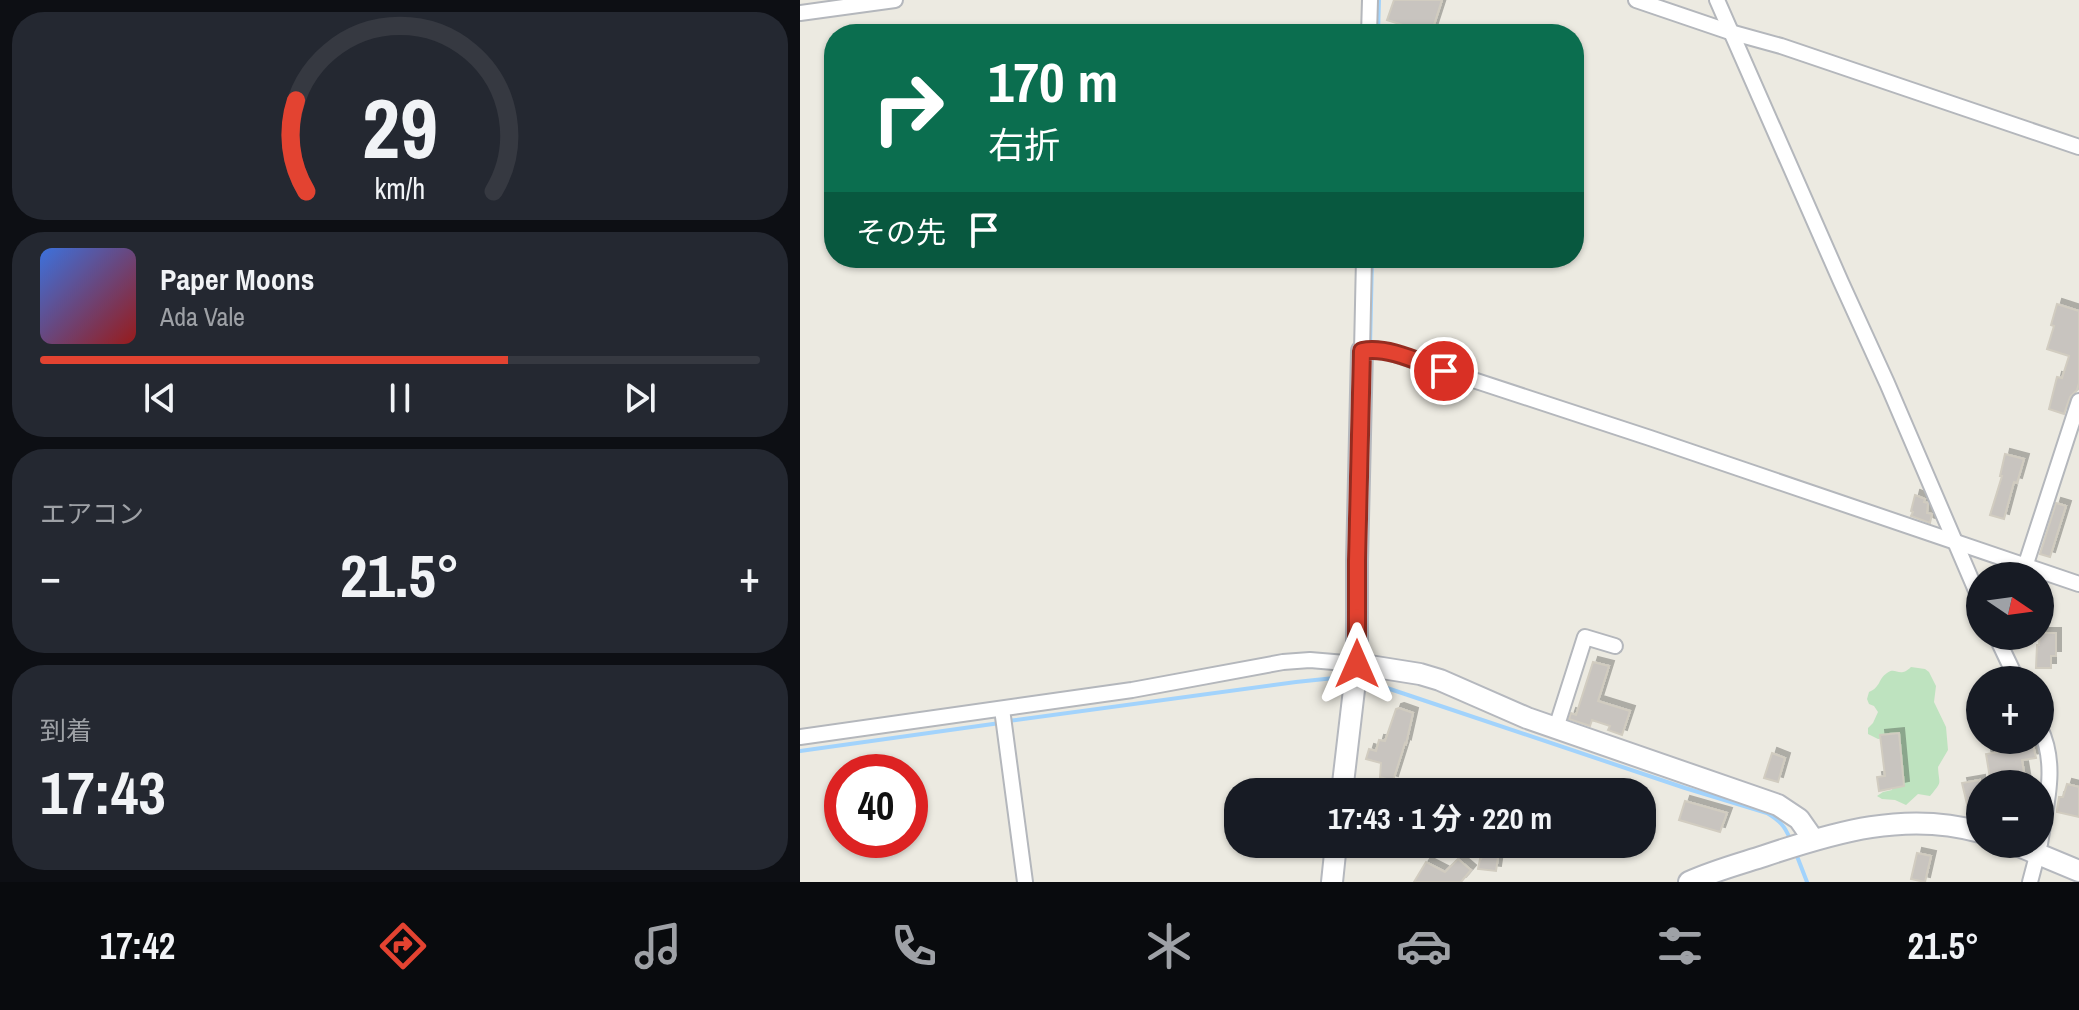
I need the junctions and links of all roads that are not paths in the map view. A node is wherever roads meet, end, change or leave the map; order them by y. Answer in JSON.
{"nodes":[{"id":1,"x":895,"y":0,"type":"edge"},
{"id":2,"x":1370,"y":0,"type":"edge"},
{"id":3,"x":1636,"y":0,"type":"edge"},
{"id":4,"x":1717,"y":0,"type":"edge"},
{"id":5,"x":800,"y":13,"type":"edge"},
{"id":6,"x":1369,"y":24,"type":"edge"},
{"id":7,"x":1730,"y":32,"type":"junction"},
{"id":8,"x":2079,"y":147,"type":"edge"},
{"id":9,"x":1364,"y":268,"type":"edge"},
{"id":10,"x":1362,"y":351,"type":"junction"},
{"id":11,"x":2079,"y":401,"type":"edge"},
{"id":12,"x":1955,"y":541,"type":"junction"},
{"id":13,"x":2003,"y":562,"type":"edge"},
{"id":14,"x":2026,"y":562,"type":"edge"},
{"id":15,"x":1966,"y":567,"type":"edge"},
{"id":16,"x":2054,"y":578,"type":"edge"},
{"id":17,"x":2079,"y":584,"type":"edge"},
{"id":18,"x":1615,"y":646,"type":"dead end"},
{"id":19,"x":1357,"y":664,"type":"junction"},
{"id":20,"x":1002,"y":709,"type":"junction"},
{"id":21,"x":1556,"y":728,"type":"junction"},
{"id":22,"x":800,"y":737,"type":"edge"},
{"id":23,"x":1344,"y":778,"type":"edge"},
{"id":24,"x":1966,"y":829,"type":"edge"},
{"id":25,"x":1813,"y":839,"type":"junction"},
{"id":26,"x":2054,"y":856,"type":"edge"},
{"id":27,"x":1335,"y":858,"type":"edge"},
{"id":28,"x":2036,"y":858,"type":"edge"},
{"id":29,"x":2079,"y":871,"type":"edge"},
{"id":30,"x":1025,"y":882,"type":"edge"},
{"id":31,"x":1332,"y":882,"type":"edge"},
{"id":32,"x":1689,"y":882,"type":"edge"},
{"id":33,"x":2030,"y":882,"type":"edge"}],
"edges":[{"from":1,"to":5,"type":"street"},
{"from":2,"to":6,"type":"street"},
{"from":3,"to":7,"type":"street"},
{"from":4,"to":7,"type":"street"},
{"from":7,"to":8,"type":"street"},
{"from":7,"to":12,"type":"street"},
{"from":9,"to":10,"type":"street"},
{"from":10,"to":12,"type":"street"},
{"from":10,"to":19,"type":"street"},
{"from":11,"to":14,"type":"street"},
{"from":12,"to":13,"type":"street"},
{"from":12,"to":15,"type":"street"},
{"from":16,"to":17,"type":"street"},
{"from":18,"to":21,"type":"street"},
{"from":19,"to":20,"type":"street"},
{"from":19,"to":21,"type":"street"},
{"from":19,"to":23,"type":"street"},
{"from":20,"to":22,"type":"street"},
{"from":20,"to":30,"type":"street"},
{"from":21,"to":25,"type":"street"},
{"from":24,"to":25,"type":"street"},
{"from":25,"to":32,"type":"street"},
{"from":26,"to":29,"type":"street"},
{"from":27,"to":31,"type":"street"},
{"from":28,"to":33,"type":"street"}]}
